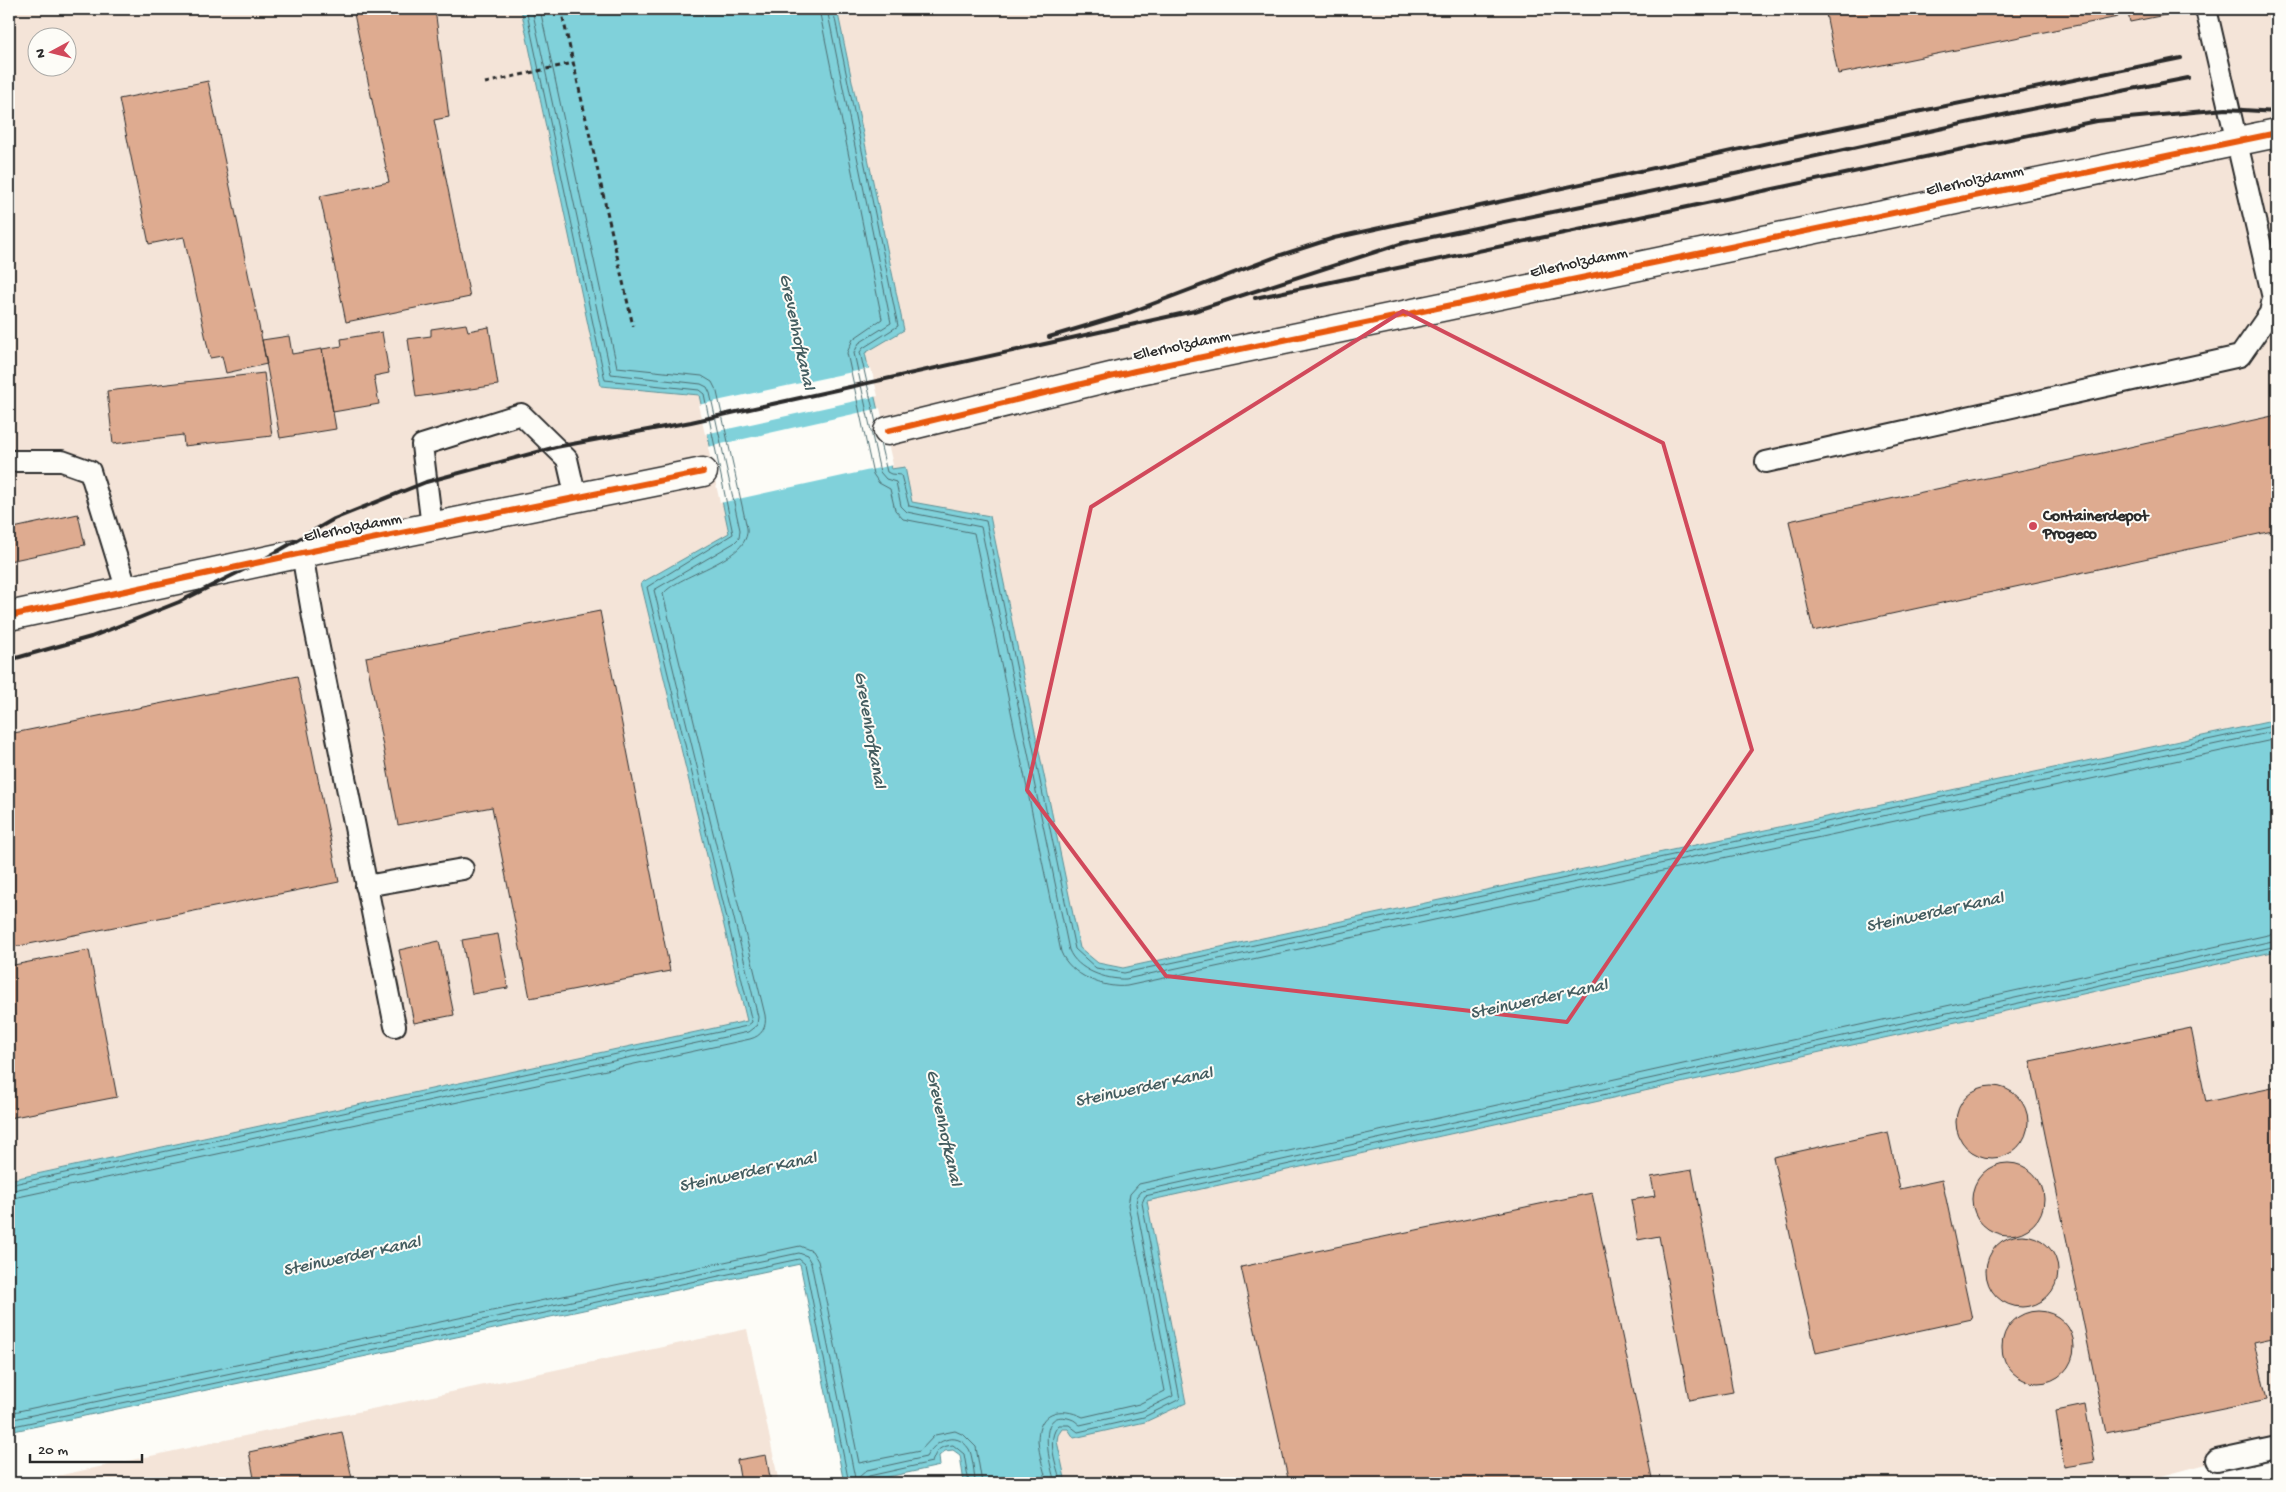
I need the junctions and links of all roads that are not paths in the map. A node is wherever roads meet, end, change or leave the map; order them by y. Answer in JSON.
{"nodes":[{"id":1,"x":2206,"y":9,"type":"edge"},
{"id":2,"x":2277,"y":133,"type":"edge"},
{"id":3,"x":2236,"y":142,"type":"junction"},
{"id":4,"x":888,"y":431,"type":"dead end"},
{"id":5,"x":9,"y":461,"type":"edge"},
{"id":6,"x":1766,"y":462,"type":"dead end"},
{"id":7,"x":703,"y":472,"type":"dead end"},
{"id":8,"x":576,"y":498,"type":"junction"},
{"id":9,"x":432,"y":527,"type":"junction"},
{"id":10,"x":302,"y":553,"type":"junction"},
{"id":11,"x":127,"y":591,"type":"junction"},
{"id":12,"x":9,"y":616,"type":"edge"},
{"id":13,"x":464,"y":868,"type":"dead end"},
{"id":14,"x":366,"y":886,"type":"junction"},
{"id":15,"x":396,"y":1026,"type":"dead end"},
{"id":16,"x":2277,"y":1447,"type":"edge"},
{"id":17,"x":2217,"y":1460,"type":"dead end"}],
"edges":[{"from":1,"to":3,"type":"lane"},
{"from":2,"to":3,"type":"street","name":"Ellerholzdamm"},
{"from":3,"to":4,"type":"street","name":"Ellerholzdamm"},
{"from":3,"to":6,"type":"lane"},
{"from":5,"to":11,"type":"lane"},
{"from":7,"to":8,"type":"street","name":"Ellerholzdamm"},
{"from":8,"to":9,"type":"street","name":"Ellerholzdamm"},
{"from":8,"to":9,"type":"lane"},
{"from":9,"to":10,"type":"street","name":"Ellerholzdamm"},
{"from":10,"to":11,"type":"street","name":"Ellerholzdamm"},
{"from":10,"to":14,"type":"lane"},
{"from":11,"to":12,"type":"street","name":"Ellerholzdamm"},
{"from":13,"to":14,"type":"lane"},
{"from":14,"to":15,"type":"lane"},
{"from":16,"to":17,"type":"lane"}]}
